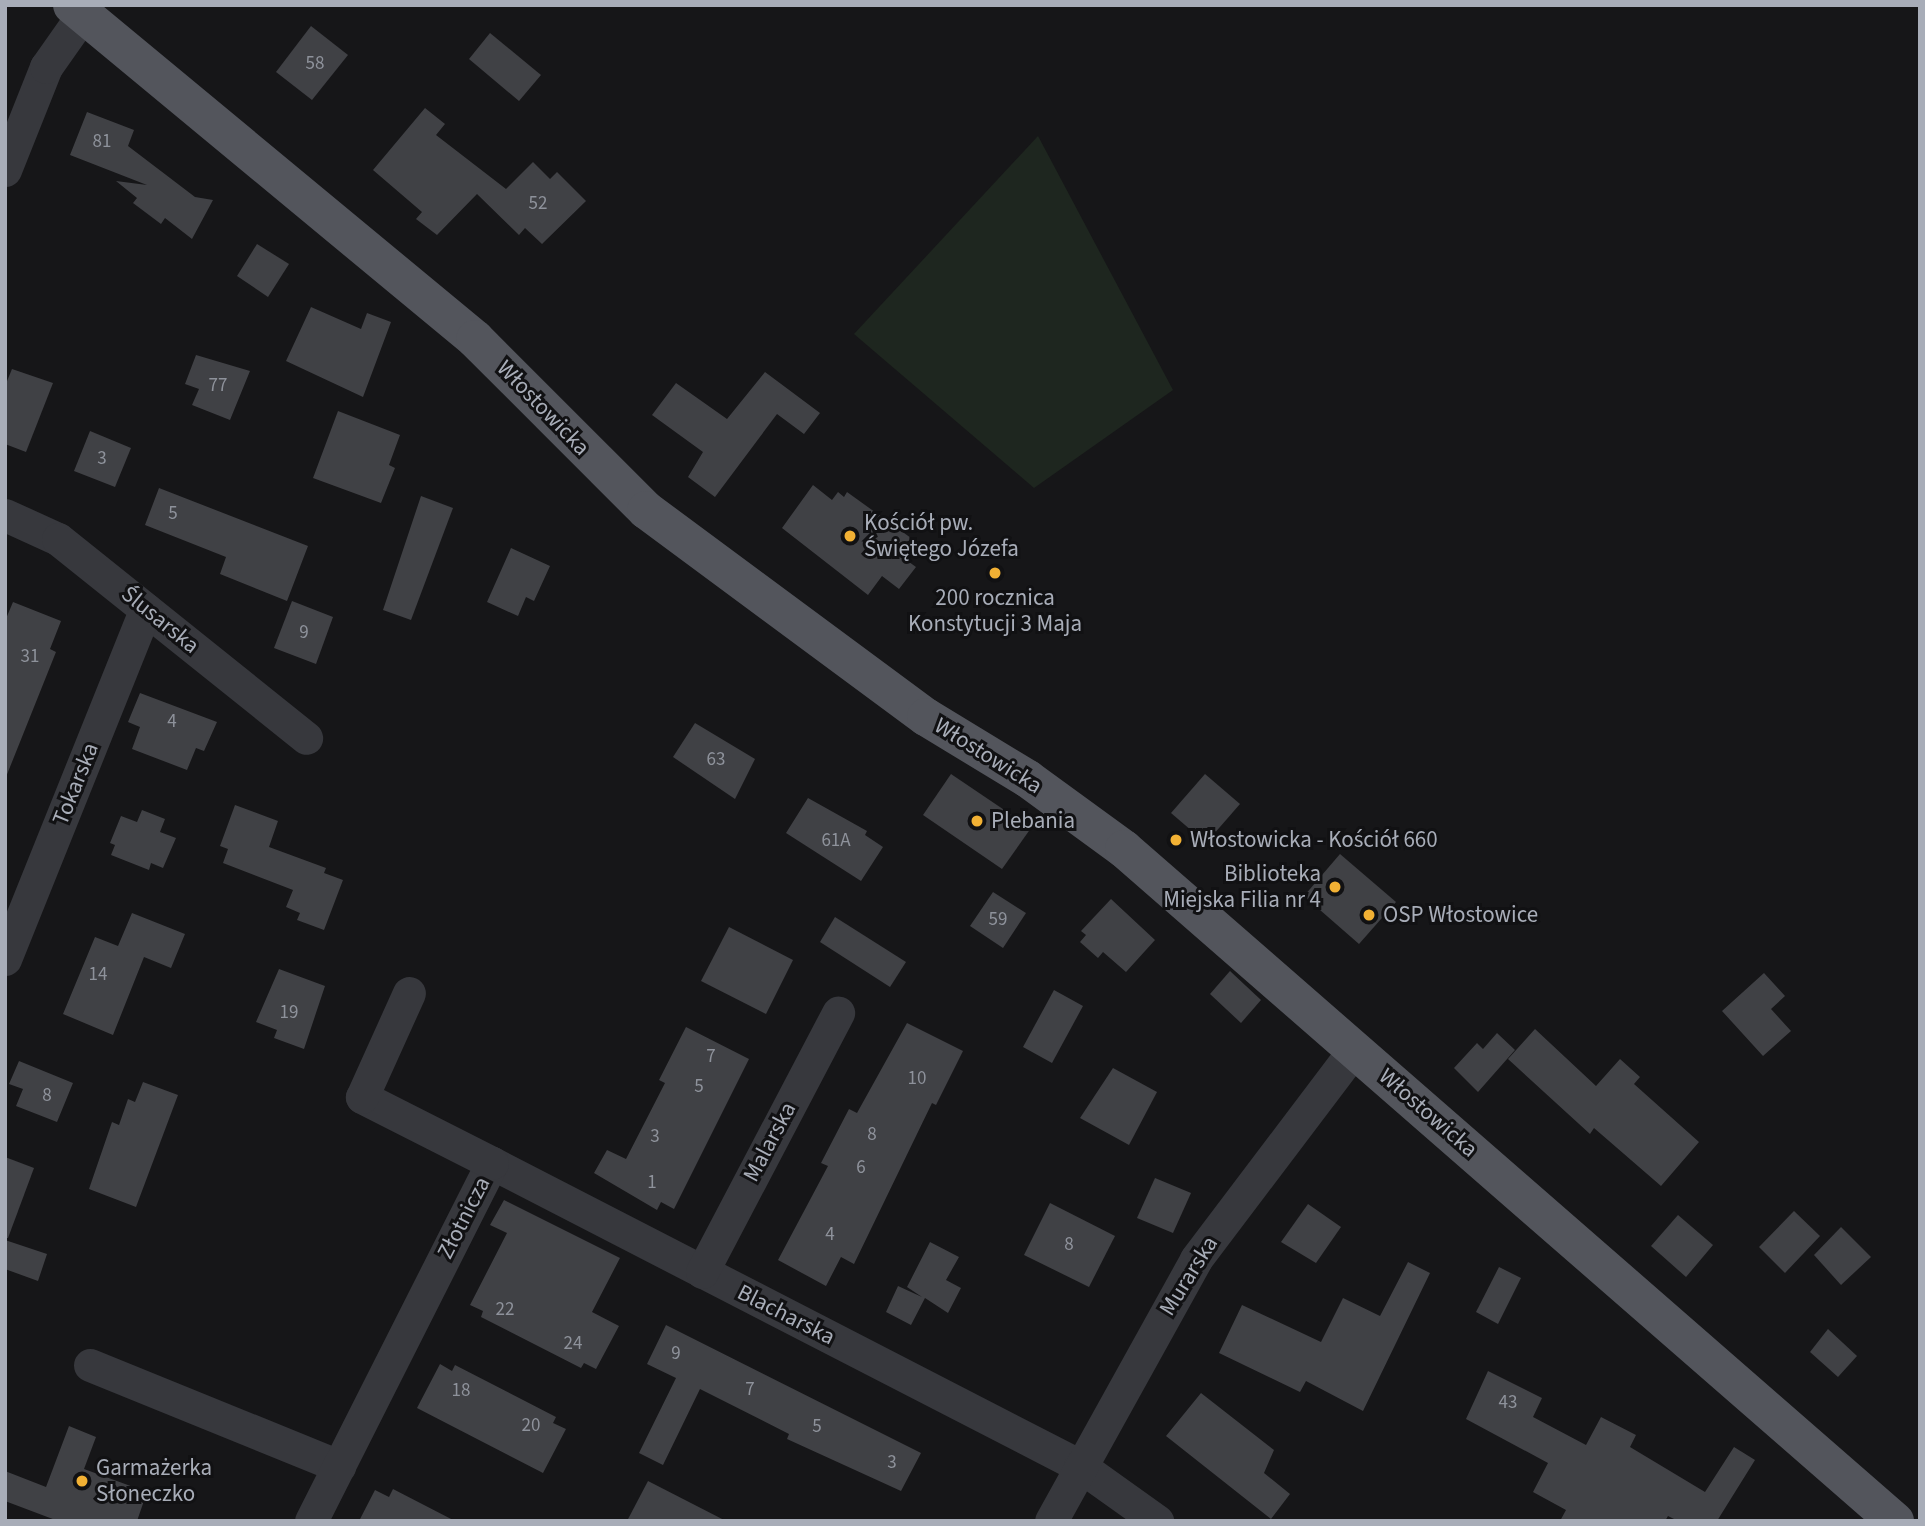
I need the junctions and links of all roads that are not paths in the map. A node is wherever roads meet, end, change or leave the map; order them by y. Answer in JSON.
{"nodes":[{"id":1,"x":78,"y":9,"type":"edge"},
{"id":2,"x":5,"y":170,"type":"edge"},
{"id":3,"x":5,"y":515,"type":"edge"},
{"id":4,"x":146,"y":609,"type":"junction"},
{"id":5,"x":306,"y":738,"type":"dead end"},
{"id":6,"x":5,"y":959,"type":"edge"},
{"id":7,"x":409,"y":993,"type":"dead end"},
{"id":8,"x":838,"y":1013,"type":"dead end"},
{"id":9,"x":1355,"y":1049,"type":"junction"},
{"id":10,"x":492,"y":1163,"type":"junction"},
{"id":11,"x":702,"y":1272,"type":"junction"},
{"id":12,"x":90,"y":1364,"type":"dead end"},
{"id":13,"x":339,"y":1466,"type":"junction"},
{"id":14,"x":1080,"y":1466,"type":"junction"},
{"id":15,"x":311,"y":1521,"type":"edge"},
{"id":16,"x":1051,"y":1521,"type":"edge"},
{"id":17,"x":1157,"y":1521,"type":"edge"},
{"id":18,"x":1895,"y":1521,"type":"edge"}],
"edges":[{"from":1,"to":2,"type":"street"},
{"from":1,"to":9,"type":"main road","name":"Włostowicka"},
{"from":3,"to":4,"type":"street","name":"Ślusarska"},
{"from":4,"to":5,"type":"street","name":"Ślusarska"},
{"from":4,"to":6,"type":"street","name":"Tokarska"},
{"from":7,"to":10,"type":"street","name":"Złotnicza"},
{"from":8,"to":11,"type":"street","name":"Malarska"},
{"from":9,"to":14,"type":"street","name":"Murarska"},
{"from":9,"to":18,"type":"main road","name":"Włostowicka"},
{"from":10,"to":11,"type":"street","name":"Blacharska"},
{"from":10,"to":13,"type":"street","name":"Złotnicza"},
{"from":11,"to":14,"type":"street","name":"Blacharska"},
{"from":12,"to":13,"type":"street"},
{"from":13,"to":15,"type":"street","name":"Złotnicza"},
{"from":14,"to":16,"type":"street","name":"Murarska"},
{"from":14,"to":17,"type":"street","name":"Blacharska"}]}
